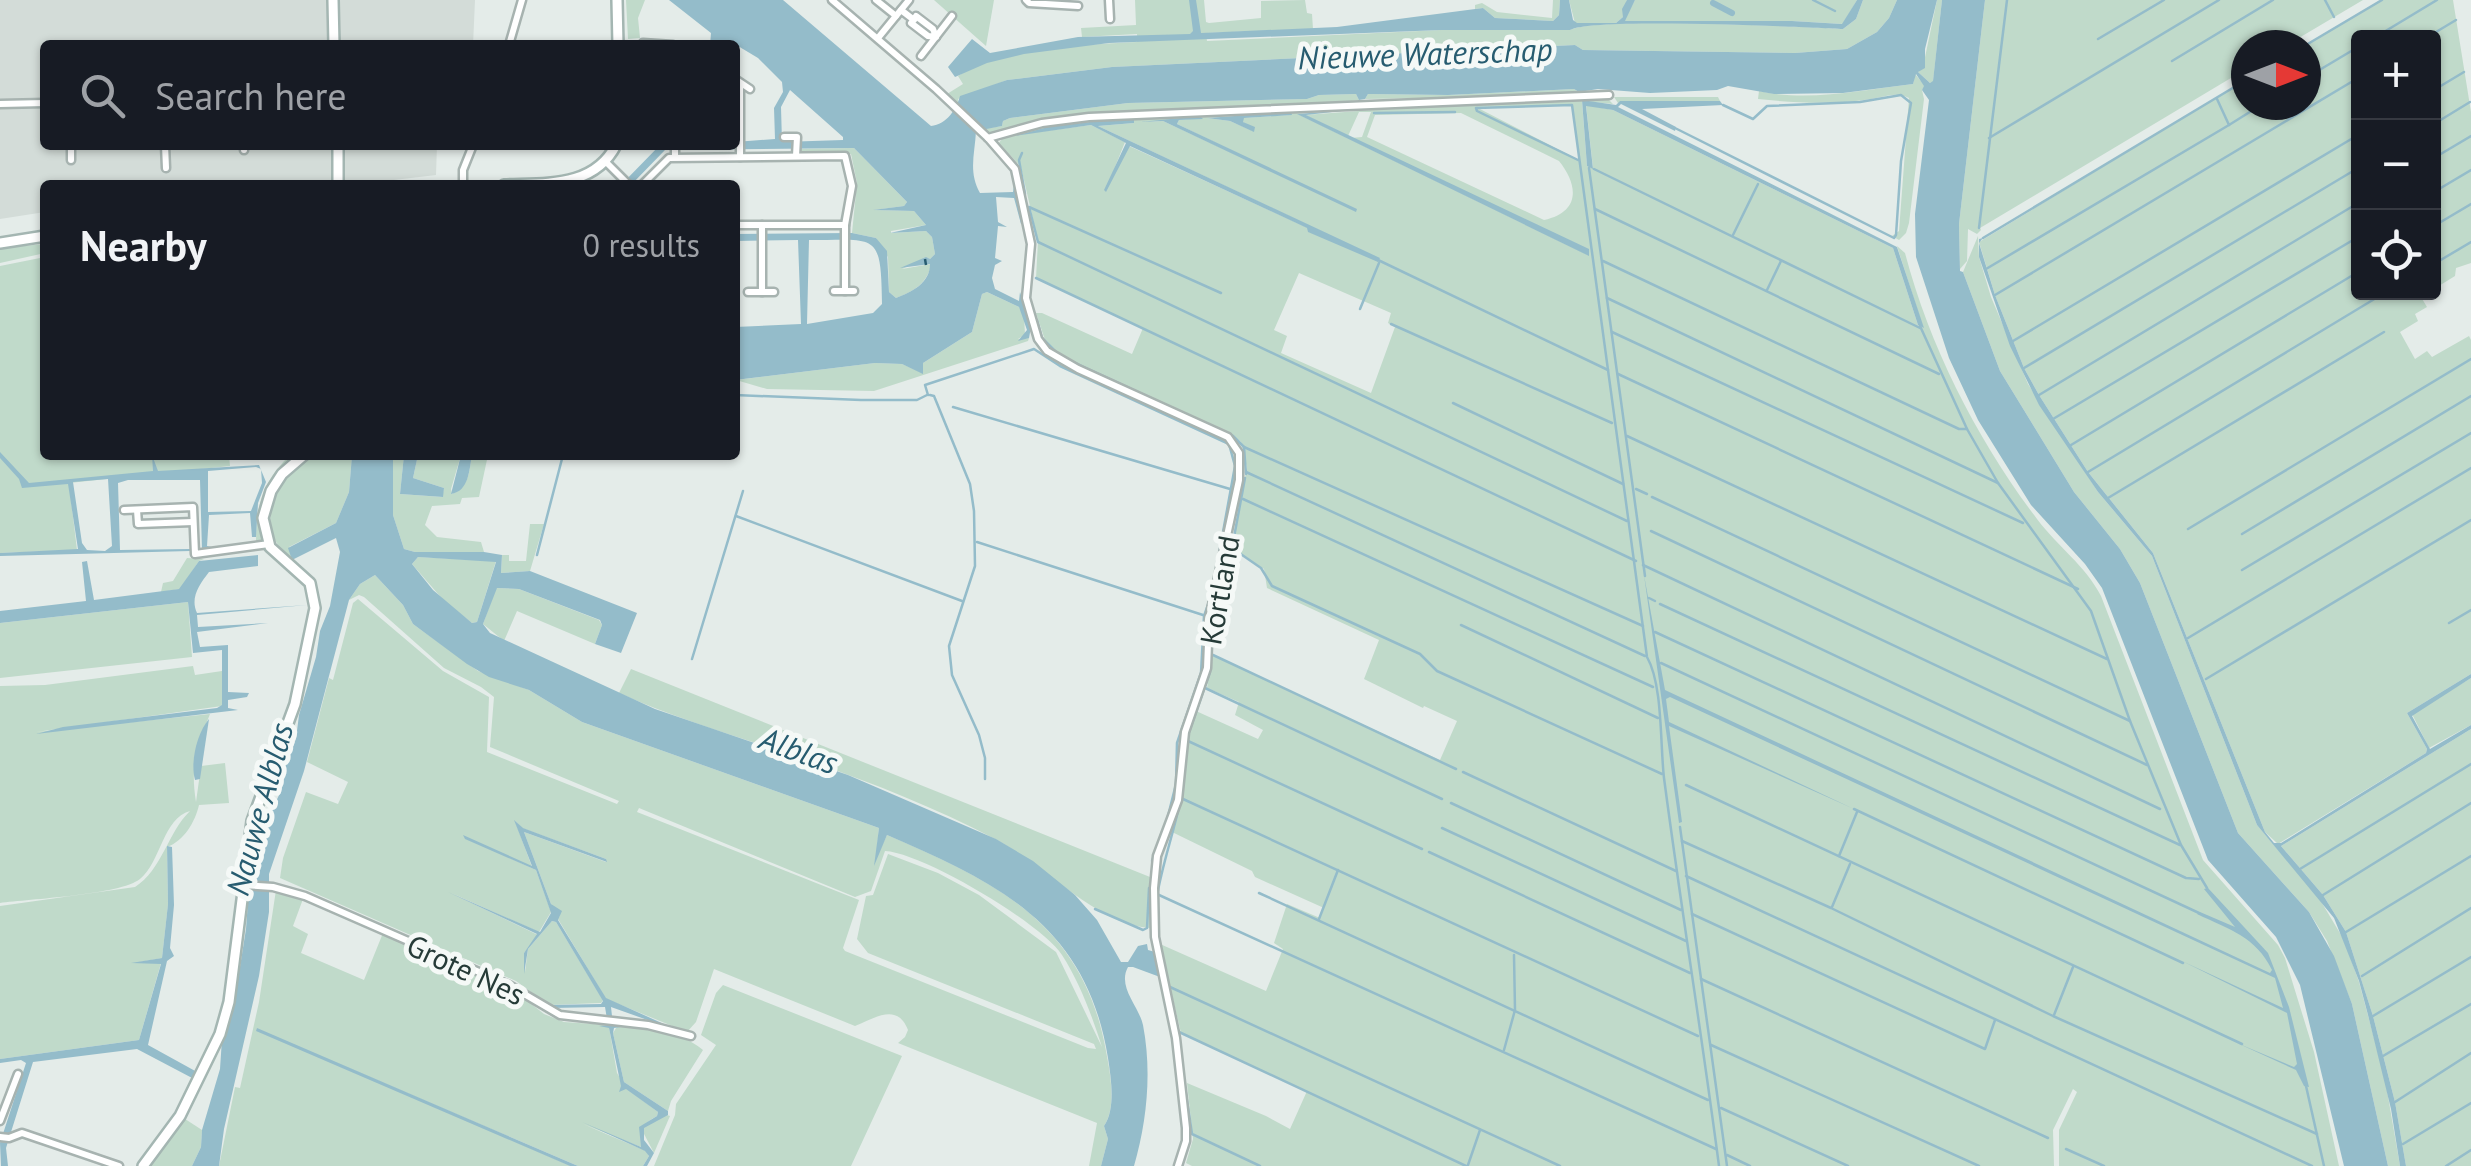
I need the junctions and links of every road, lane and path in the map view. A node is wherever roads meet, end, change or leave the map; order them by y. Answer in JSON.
{"nodes":[{"id":1,"x":332,"y":0,"type":"edge"},
{"id":2,"x":522,"y":0,"type":"edge"},
{"id":3,"x":617,"y":0,"type":"edge"},
{"id":4,"x":832,"y":0,"type":"edge"},
{"id":5,"x":876,"y":0,"type":"edge"},
{"id":6,"x":909,"y":0,"type":"edge"},
{"id":7,"x":1026,"y":0,"type":"edge"},
{"id":8,"x":1109,"y":0,"type":"edge"},
{"id":9,"x":1078,"y":6,"type":"dead end"},
{"id":10,"x":898,"y":13,"type":"junction"},
{"id":11,"x":952,"y":16,"type":"dead end"},
{"id":12,"x":1110,"y":19,"type":"dead end"},
{"id":13,"x":936,"y":37,"type":"junction"},
{"id":14,"x":878,"y":38,"type":"junction"},
{"id":15,"x":334,"y":40,"type":"edge"},
{"id":16,"x":511,"y":40,"type":"edge"},
{"id":17,"x":618,"y":40,"type":"edge"},
{"id":18,"x":921,"y":56,"type":"dead end"},
{"id":19,"x":740,"y":82,"type":"edge"},
{"id":20,"x":750,"y":90,"type":"dead end"},
{"id":21,"x":1609,"y":96,"type":"dead end"},
{"id":22,"x":40,"y":102,"type":"edge"},
{"id":23,"x":0,"y":104,"type":"edge"},
{"id":24,"x":985,"y":135,"type":"junction"},
{"id":25,"x":784,"y":137,"type":"dead end"},
{"id":26,"x":70,"y":150,"type":"edge"},
{"id":27,"x":165,"y":150,"type":"edge"},
{"id":28,"x":338,"y":150,"type":"edge"},
{"id":29,"x":471,"y":150,"type":"edge"},
{"id":30,"x":613,"y":150,"type":"edge"},
{"id":31,"x":740,"y":150,"type":"edge"},
{"id":32,"x":675,"y":151,"type":"edge"},
{"id":33,"x":740,"y":154,"type":"junction"},
{"id":34,"x":797,"y":155,"type":"junction"},
{"id":35,"x":71,"y":160,"type":"dead end"},
{"id":36,"x":605,"y":162,"type":"junction"},
{"id":37,"x":166,"y":168,"type":"dead end"},
{"id":38,"x":338,"y":180,"type":"edge"},
{"id":39,"x":464,"y":180,"type":"edge"},
{"id":40,"x":564,"y":180,"type":"edge"},
{"id":41,"x":624,"y":180,"type":"edge"},
{"id":42,"x":647,"y":180,"type":"edge"},
{"id":43,"x":740,"y":226,"type":"edge"},
{"id":44,"x":845,"y":226,"type":"junction"},
{"id":45,"x":761,"y":228,"type":"junction"},
{"id":46,"x":40,"y":237,"type":"edge"},
{"id":47,"x":0,"y":243,"type":"edge"},
{"id":48,"x":834,"y":291,"type":"dead end"},
{"id":49,"x":748,"y":292,"type":"dead end"},
{"id":50,"x":762,"y":292,"type":"junction"},
{"id":51,"x":774,"y":292,"type":"dead end"},
{"id":52,"x":298,"y":460,"type":"edge"},
{"id":53,"x":124,"y":510,"type":"dead end"},
{"id":54,"x":138,"y":510,"type":"junction"},
{"id":55,"x":194,"y":522,"type":"junction"},
{"id":56,"x":269,"y":544,"type":"junction"},
{"id":57,"x":246,"y":885,"type":"junction"},
{"id":58,"x":691,"y":1036,"type":"dead end"},
{"id":59,"x":18,"y":1074,"type":"dead end"},
{"id":60,"x":0,"y":1122,"type":"edge"},
{"id":61,"x":3,"y":1138,"type":"edge"},
{"id":62,"x":119,"y":1166,"type":"edge"},
{"id":63,"x":143,"y":1166,"type":"edge"},
{"id":64,"x":1178,"y":1166,"type":"edge"}],
"edges":[{"from":1,"to":15,"type":"street"},
{"from":2,"to":16,"type":"street"},
{"from":3,"to":17,"type":"street"},
{"from":4,"to":14,"type":"street"},
{"from":5,"to":10,"type":"street"},
{"from":6,"to":10,"type":"street"},
{"from":7,"to":9,"type":"street"},
{"from":8,"to":12,"type":"street"},
{"from":10,"to":13,"type":"street"},
{"from":10,"to":14,"type":"street"},
{"from":11,"to":13,"type":"street"},
{"from":13,"to":18,"type":"street"},
{"from":14,"to":24,"type":"street","name":"Kortland"},
{"from":19,"to":20,"type":"street"},
{"from":21,"to":24,"type":"street"},
{"from":22,"to":23,"type":"street"},
{"from":24,"to":64,"type":"street","name":"Kortland"},
{"from":25,"to":34,"type":"street"},
{"from":26,"to":35,"type":"street"},
{"from":27,"to":37,"type":"street"},
{"from":28,"to":38,"type":"street"},
{"from":29,"to":39,"type":"street"},
{"from":30,"to":36,"type":"street"},
{"from":31,"to":33,"type":"street"},
{"from":32,"to":33,"type":"street"},
{"from":32,"to":42,"type":"street"},
{"from":33,"to":34,"type":"street"},
{"from":34,"to":44,"type":"street"},
{"from":36,"to":40,"type":"street"},
{"from":36,"to":41,"type":"street"},
{"from":43,"to":45,"type":"street"},
{"from":44,"to":45,"type":"street"},
{"from":44,"to":48,"type":"street"},
{"from":45,"to":50,"type":"street"},
{"from":46,"to":47,"type":"street"},
{"from":49,"to":50,"type":"street"},
{"from":50,"to":51,"type":"street"},
{"from":52,"to":56,"type":"street"},
{"from":53,"to":54,"type":"street"},
{"from":54,"to":55,"type":"street"},
{"from":54,"to":55,"type":"street"},
{"from":55,"to":56,"type":"street"},
{"from":56,"to":57,"type":"street"},
{"from":57,"to":58,"type":"street","name":"Grote Nes"},
{"from":57,"to":63,"type":"street"},
{"from":59,"to":60,"type":"street"},
{"from":61,"to":62,"type":"street"}]}
